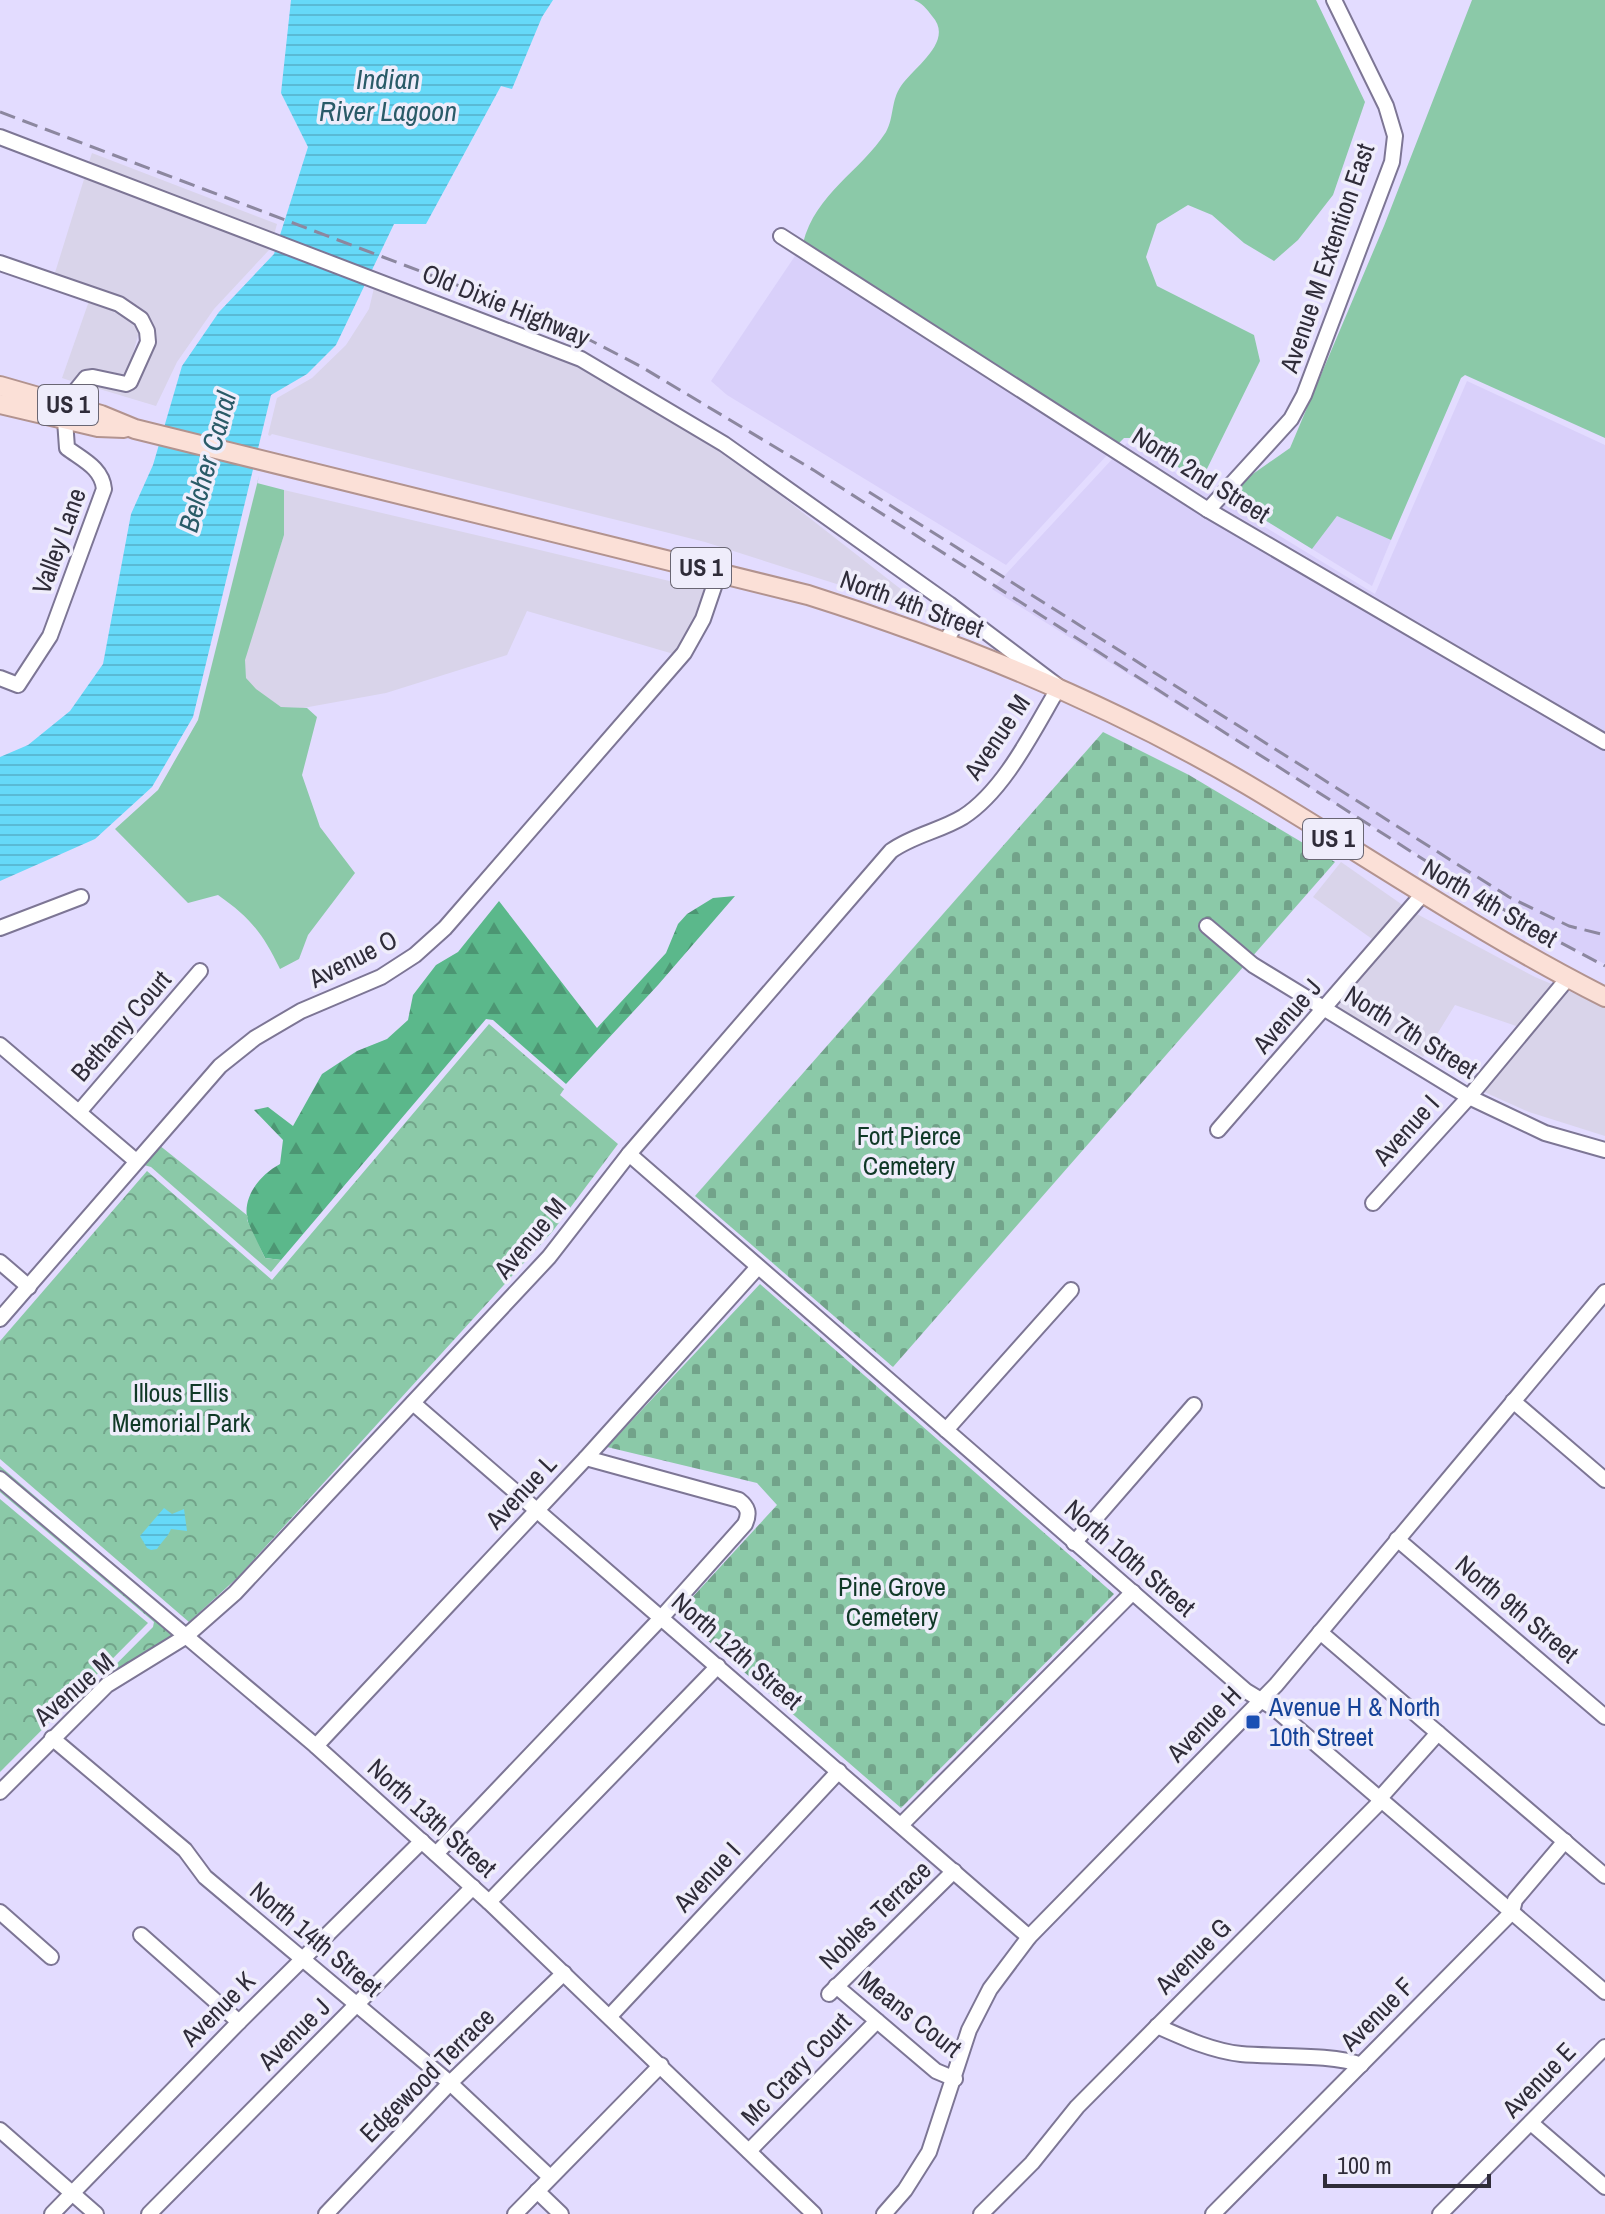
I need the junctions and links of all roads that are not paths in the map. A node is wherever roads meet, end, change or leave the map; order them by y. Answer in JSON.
{"nodes":[{"id":1,"x":1334,"y":0,"type":"edge"},
{"id":2,"x":0,"y":137,"type":"edge"},
{"id":3,"x":781,"y":236,"type":"dead end"},
{"id":4,"x":0,"y":263,"type":"edge"},
{"id":5,"x":0,"y":386,"type":"edge"},
{"id":6,"x":0,"y":404,"type":"edge"},
{"id":7,"x":65,"y":412,"type":"junction"},
{"id":8,"x":1208,"y":510,"type":"junction"},
{"id":9,"x":719,"y":572,"type":"junction"},
{"id":10,"x":949,"y":604,"type":"junction"},
{"id":11,"x":945,"y":642,"type":"junction"},
{"id":12,"x":0,"y":678,"type":"edge"},
{"id":13,"x":1059,"y":687,"type":"junction"},
{"id":14,"x":1605,"y":742,"type":"edge"},
{"id":15,"x":1422,"y":895,"type":"junction"},
{"id":16,"x":81,"y":897,"type":"dead end"},
{"id":17,"x":1207,"y":926,"type":"dead end"},
{"id":18,"x":0,"y":928,"type":"edge"},
{"id":19,"x":200,"y":971,"type":"dead end"},
{"id":20,"x":1568,"y":978,"type":"junction"},
{"id":21,"x":1605,"y":997,"type":"edge"},
{"id":22,"x":1327,"y":1008,"type":"junction"},
{"id":23,"x":0,"y":1045,"type":"edge"},
{"id":24,"x":1469,"y":1097,"type":"junction"},
{"id":25,"x":79,"y":1112,"type":"junction"},
{"id":26,"x":1218,"y":1130,"type":"dead end"},
{"id":27,"x":1605,"y":1150,"type":"edge"},
{"id":28,"x":629,"y":1154,"type":"junction"},
{"id":29,"x":136,"y":1161,"type":"junction"},
{"id":30,"x":1373,"y":1203,"type":"dead end"},
{"id":31,"x":0,"y":1262,"type":"edge"},
{"id":32,"x":757,"y":1268,"type":"junction"},
{"id":33,"x":29,"y":1287,"type":"junction"},
{"id":34,"x":1071,"y":1290,"type":"dead end"},
{"id":35,"x":1605,"y":1292,"type":"edge"},
{"id":36,"x":0,"y":1319,"type":"edge"},
{"id":37,"x":1513,"y":1401,"type":"junction"},
{"id":38,"x":413,"y":1403,"type":"junction"},
{"id":39,"x":1194,"y":1405,"type":"dead end"},
{"id":40,"x":946,"y":1430,"type":"junction"},
{"id":41,"x":586,"y":1458,"type":"junction"},
{"id":42,"x":0,"y":1479,"type":"edge"},
{"id":43,"x":1605,"y":1480,"type":"edge"},
{"id":44,"x":536,"y":1510,"type":"junction"},
{"id":45,"x":1397,"y":1539,"type":"junction"},
{"id":46,"x":1074,"y":1543,"type":"junction"},
{"id":47,"x":1133,"y":1592,"type":"junction"},
{"id":48,"x":662,"y":1617,"type":"junction"},
{"id":49,"x":1320,"y":1632,"type":"junction"},
{"id":50,"x":185,"y":1637,"type":"junction"},
{"id":51,"x":718,"y":1666,"type":"junction"},
{"id":52,"x":1261,"y":1700,"type":"junction"},
{"id":53,"x":1605,"y":1717,"type":"edge"},
{"id":54,"x":1438,"y":1733,"type":"junction"},
{"id":55,"x":52,"y":1738,"type":"junction"},
{"id":56,"x":316,"y":1746,"type":"junction"},
{"id":57,"x":839,"y":1771,"type":"junction"},
{"id":58,"x":0,"y":1792,"type":"edge"},
{"id":59,"x":1380,"y":1798,"type":"junction"},
{"id":60,"x":901,"y":1825,"type":"junction"},
{"id":61,"x":422,"y":1841,"type":"junction"},
{"id":62,"x":1565,"y":1841,"type":"junction"},
{"id":63,"x":436,"y":1854,"type":"junction"},
{"id":64,"x":954,"y":1871,"type":"junction"},
{"id":65,"x":1605,"y":1876,"type":"edge"},
{"id":66,"x":473,"y":1887,"type":"junction"},
{"id":67,"x":489,"y":1902,"type":"junction"},
{"id":68,"x":0,"y":1912,"type":"edge"},
{"id":69,"x":1512,"y":1912,"type":"junction"},
{"id":70,"x":141,"y":1935,"type":"dead end"},
{"id":71,"x":1029,"y":1937,"type":"junction"},
{"id":72,"x":51,"y":1957,"type":"dead end"},
{"id":73,"x":302,"y":1960,"type":"junction"},
{"id":74,"x":564,"y":1973,"type":"junction"},
{"id":75,"x":833,"y":1990,"type":"joint"},
{"id":76,"x":1605,"y":1992,"type":"edge"},
{"id":77,"x":358,"y":2003,"type":"junction"},
{"id":78,"x":610,"y":2016,"type":"junction"},
{"id":79,"x":877,"y":2021,"type":"junction"},
{"id":80,"x":239,"y":2022,"type":"junction"},
{"id":81,"x":1157,"y":2026,"type":"junction"},
{"id":82,"x":1605,"y":2047,"type":"edge"},
{"id":83,"x":661,"y":2065,"type":"junction"},
{"id":84,"x":1361,"y":2065,"type":"junction"},
{"id":85,"x":955,"y":2079,"type":"junction"},
{"id":86,"x":450,"y":2083,"type":"junction"},
{"id":87,"x":1531,"y":2123,"type":"junction"},
{"id":88,"x":0,"y":2130,"type":"edge"},
{"id":89,"x":749,"y":2151,"type":"junction"},
{"id":90,"x":550,"y":2177,"type":"junction"},
{"id":91,"x":1605,"y":2187,"type":"edge"},
{"id":92,"x":537,"y":2191,"type":"junction"},
{"id":93,"x":73,"y":2193,"type":"junction"},
{"id":94,"x":52,"y":2214,"type":"edge"},
{"id":95,"x":96,"y":2214,"type":"edge"},
{"id":96,"x":149,"y":2214,"type":"edge"},
{"id":97,"x":326,"y":2214,"type":"edge"},
{"id":98,"x":515,"y":2214,"type":"edge"},
{"id":99,"x":561,"y":2214,"type":"edge"},
{"id":100,"x":814,"y":2214,"type":"edge"},
{"id":101,"x":884,"y":2214,"type":"edge"},
{"id":102,"x":981,"y":2214,"type":"edge"},
{"id":103,"x":1213,"y":2214,"type":"edge"},
{"id":104,"x":1440,"y":2214,"type":"edge"}],
"edges":[{"from":1,"to":8,"type":"street","name":"Avenue M Extention East"},
{"from":2,"to":10,"type":"street","name":"Old Dixie Highway"},
{"from":3,"to":8,"type":"street","name":"North 2nd Street"},
{"from":4,"to":7,"type":"street"},
{"from":5,"to":7,"type":"main road","number":"US 1"},
{"from":6,"to":7,"type":"main road","number":"US 1"},
{"from":7,"to":9,"type":"main road","name":"North 4th Street","number":"US 1"},
{"from":7,"to":12,"type":"street","name":"Valley Lane"},
{"from":8,"to":14,"type":"street","name":"North 2nd Street"},
{"from":9,"to":11,"type":"main road","name":"North 4th Street","number":"US 1"},
{"from":9,"to":29,"type":"street","name":"Avenue O"},
{"from":10,"to":11,"type":"street"},
{"from":10,"to":13,"type":"street","name":"Old Dixie Highway"},
{"from":11,"to":13,"type":"main road","name":"North 4th Street","number":"US 1"},
{"from":13,"to":15,"type":"main road","name":"North 4th Street","number":"US 1"},
{"from":13,"to":28,"type":"street","name":"Avenue M"},
{"from":15,"to":20,"type":"main road","name":"North 4th Street","number":"US 1"},
{"from":15,"to":22,"type":"street","name":"Avenue J"},
{"from":16,"to":18,"type":"street"},
{"from":17,"to":22,"type":"street","name":"North 7th Street"},
{"from":19,"to":25,"type":"street","name":"Bethany Court"},
{"from":20,"to":21,"type":"main road","name":"North 4th Street","number":"US 1"},
{"from":20,"to":24,"type":"street","name":"Avenue I"},
{"from":22,"to":24,"type":"street","name":"North 7th Street"},
{"from":22,"to":26,"type":"street","name":"Avenue J"},
{"from":23,"to":25,"type":"street"},
{"from":24,"to":27,"type":"street","name":"North 7th Street"},
{"from":24,"to":30,"type":"street","name":"Avenue I"},
{"from":25,"to":29,"type":"street"},
{"from":28,"to":32,"type":"street","name":"North 10th Street"},
{"from":28,"to":38,"type":"street","name":"Avenue M"},
{"from":29,"to":33,"type":"street","name":"Avenue O"},
{"from":31,"to":33,"type":"street"},
{"from":32,"to":40,"type":"street","name":"North 10th Street"},
{"from":32,"to":41,"type":"street","name":"Avenue L"},
{"from":33,"to":36,"type":"street","name":"Avenue O"},
{"from":34,"to":40,"type":"street"},
{"from":35,"to":37,"type":"street","name":"Avenue H"},
{"from":37,"to":43,"type":"street"},
{"from":37,"to":45,"type":"street","name":"Avenue H"},
{"from":38,"to":44,"type":"street","name":"North 12th Street"},
{"from":38,"to":50,"type":"street","name":"Avenue M"},
{"from":39,"to":46,"type":"street"},
{"from":40,"to":46,"type":"street","name":"North 10th Street"},
{"from":41,"to":44,"type":"street","name":"Avenue L"},
{"from":41,"to":48,"type":"street"},
{"from":42,"to":50,"type":"street","name":"North 13th Street"},
{"from":44,"to":48,"type":"street","name":"North 12th Street"},
{"from":44,"to":56,"type":"street","name":"Avenue L"},
{"from":45,"to":49,"type":"street","name":"Avenue H"},
{"from":45,"to":53,"type":"street","name":"North 9th Street"},
{"from":46,"to":47,"type":"street","name":"North 10th Street"},
{"from":47,"to":52,"type":"street","name":"North 10th Street"},
{"from":47,"to":60,"type":"street"},
{"from":48,"to":51,"type":"street","name":"North 12th Street"},
{"from":48,"to":63,"type":"street"},
{"from":49,"to":52,"type":"street","name":"Avenue H"},
{"from":49,"to":54,"type":"street"},
{"from":50,"to":55,"type":"street","name":"Avenue M"},
{"from":50,"to":56,"type":"street","name":"North 13th Street"},
{"from":51,"to":57,"type":"street","name":"North 12th Street"},
{"from":51,"to":67,"type":"street"},
{"from":52,"to":59,"type":"street","name":"North 10th Street"},
{"from":52,"to":71,"type":"street","name":"Avenue H"},
{"from":54,"to":59,"type":"street","name":"Avenue G"},
{"from":54,"to":62,"type":"street"},
{"from":55,"to":58,"type":"street","name":"Avenue M"},
{"from":55,"to":73,"type":"street","name":"North 14th Street"},
{"from":56,"to":61,"type":"street","name":"North 13th Street"},
{"from":57,"to":60,"type":"street","name":"North 12th Street"},
{"from":57,"to":78,"type":"street","name":"Avenue I"},
{"from":59,"to":69,"type":"street","name":"North 10th Street"},
{"from":59,"to":81,"type":"street","name":"Avenue G"},
{"from":60,"to":64,"type":"street","name":"North 12th Street"},
{"from":61,"to":63,"type":"street","name":"North 13th Street"},
{"from":61,"to":73,"type":"street","name":"Avenue K"},
{"from":62,"to":65,"type":"street"},
{"from":62,"to":69,"type":"street","name":"Avenue F"},
{"from":63,"to":66,"type":"street","name":"North 13th Street"},
{"from":64,"to":71,"type":"street","name":"North 12th Street"},
{"from":64,"to":75,"type":"street","name":"Nobles Terrace"},
{"from":66,"to":67,"type":"street","name":"North 13th Street"},
{"from":66,"to":77,"type":"street","name":"Avenue J"},
{"from":67,"to":74,"type":"street","name":"North 13th Street"},
{"from":68,"to":72,"type":"street"},
{"from":69,"to":76,"type":"street","name":"North 10th Street"},
{"from":69,"to":84,"type":"street","name":"Avenue F"},
{"from":70,"to":80,"type":"street"},
{"from":71,"to":85,"type":"street","name":"Avenue H"},
{"from":73,"to":77,"type":"street","name":"North 14th Street"},
{"from":73,"to":80,"type":"street","name":"Avenue K"},
{"from":74,"to":78,"type":"street","name":"North 13th Street"},
{"from":74,"to":86,"type":"street","name":"Edgewood Terrace"},
{"from":75,"to":79,"type":"street","name":"Means Court"},
{"from":77,"to":86,"type":"street","name":"North 14th Street"},
{"from":77,"to":96,"type":"street","name":"Avenue J"},
{"from":78,"to":83,"type":"street","name":"North 13th Street"},
{"from":79,"to":85,"type":"street","name":"Means Court"},
{"from":79,"to":89,"type":"street","name":"Mc Crary Court"},
{"from":80,"to":93,"type":"street","name":"Avenue K"},
{"from":81,"to":84,"type":"street"},
{"from":81,"to":102,"type":"street","name":"Avenue G"},
{"from":82,"to":87,"type":"street","name":"Avenue E"},
{"from":83,"to":89,"type":"street","name":"North 13th Street"},
{"from":83,"to":90,"type":"street"},
{"from":84,"to":103,"type":"street","name":"Avenue F"},
{"from":85,"to":101,"type":"street","name":"Avenue H"},
{"from":86,"to":90,"type":"street","name":"North 14th Street"},
{"from":86,"to":97,"type":"street","name":"Edgewood Terrace"},
{"from":87,"to":91,"type":"street"},
{"from":87,"to":104,"type":"street","name":"Avenue E"},
{"from":88,"to":93,"type":"street"},
{"from":89,"to":100,"type":"street","name":"North 13th Street"},
{"from":90,"to":92,"type":"street"},
{"from":92,"to":98,"type":"street"},
{"from":92,"to":99,"type":"street"},
{"from":93,"to":94,"type":"street","name":"Avenue K"},
{"from":93,"to":95,"type":"street"}]}
